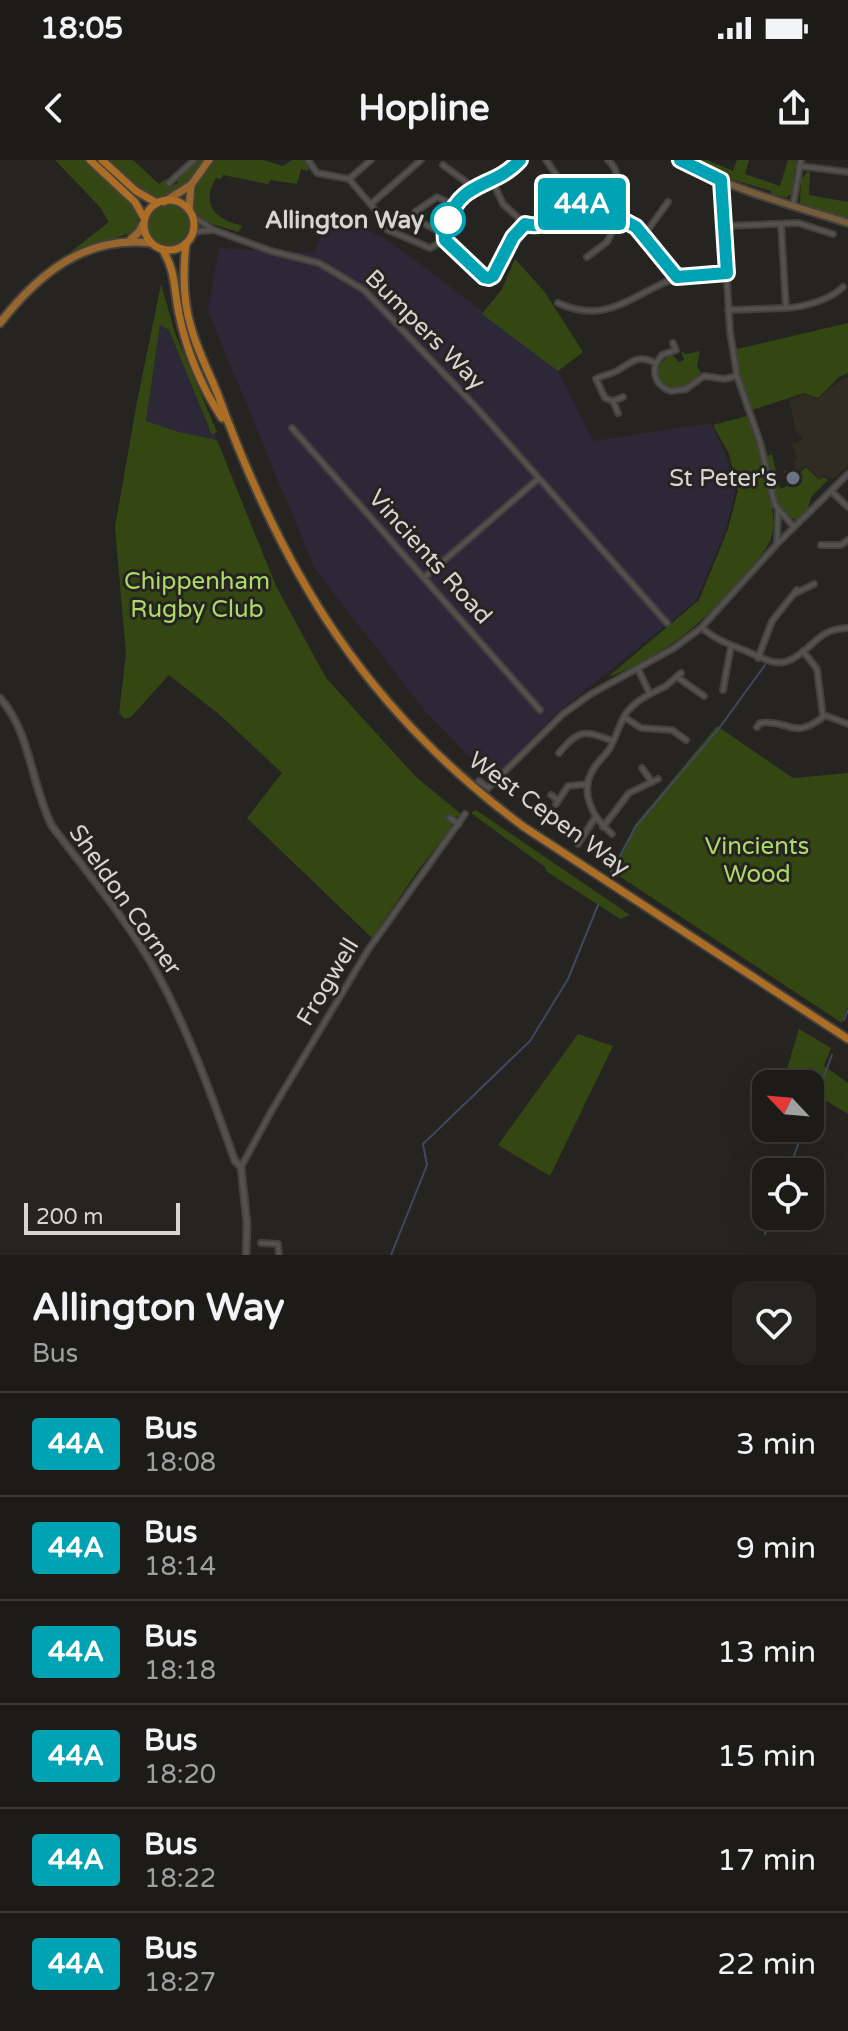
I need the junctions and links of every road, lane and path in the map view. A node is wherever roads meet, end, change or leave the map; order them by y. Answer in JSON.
{"nodes":[{"id":1,"x":90,"y":160,"type":"edge"},
{"id":2,"x":102,"y":160,"type":"edge"},
{"id":3,"x":194,"y":160,"type":"edge"},
{"id":4,"x":308,"y":160,"type":"edge"},
{"id":5,"x":371,"y":160,"type":"edge"},
{"id":6,"x":421,"y":160,"type":"edge"},
{"id":7,"x":520,"y":160,"type":"edge"},
{"id":8,"x":546,"y":160,"type":"edge"},
{"id":9,"x":608,"y":160,"type":"edge"},
{"id":10,"x":680,"y":160,"type":"edge"},
{"id":11,"x":205,"y":162,"type":"edge"},
{"id":12,"x":800,"y":163,"type":"edge"},
{"id":13,"x":443,"y":165,"type":"dead end"},
{"id":14,"x":848,"y":172,"type":"edge"},
{"id":15,"x":349,"y":179,"type":"junction"},
{"id":16,"x":492,"y":180,"type":"junction"},
{"id":17,"x":721,"y":180,"type":"junction"},
{"id":18,"x":172,"y":182,"type":"dead end"},
{"id":19,"x":191,"y":185,"type":"junction"},
{"id":20,"x":473,"y":187,"type":"junction"},
{"id":21,"x":573,"y":199,"type":"junction"},
{"id":22,"x":161,"y":202,"type":"junction"},
{"id":23,"x":668,"y":202,"type":"dead end"},
{"id":24,"x":371,"y":204,"type":"junction"},
{"id":25,"x":454,"y":205,"type":"junction"},
{"id":26,"x":793,"y":205,"type":"junction"},
{"id":27,"x":377,"y":212,"type":"dead end"},
{"id":28,"x":604,"y":212,"type":"junction"},
{"id":29,"x":191,"y":213,"type":"junction"},
{"id":30,"x":619,"y":218,"type":"junction"},
{"id":31,"x":144,"y":221,"type":"junction"},
{"id":32,"x":848,"y":223,"type":"edge"},
{"id":33,"x":525,"y":224,"type":"junction"},
{"id":34,"x":781,"y":224,"type":"junction"},
{"id":35,"x":724,"y":226,"type":"junction"},
{"id":36,"x":214,"y":230,"type":"junction"},
{"id":37,"x":388,"y":230,"type":"dead end"},
{"id":38,"x":193,"y":232,"type":"junction"},
{"id":39,"x":444,"y":234,"type":"junction"},
{"id":40,"x":833,"y":234,"type":"dead end"},
{"id":41,"x":644,"y":235,"type":"junction"},
{"id":42,"x":129,"y":240,"type":"junction"},
{"id":43,"x":445,"y":240,"type":"junction"},
{"id":44,"x":151,"y":243,"type":"junction"},
{"id":45,"x":186,"y":243,"type":"junction"},
{"id":46,"x":162,"y":249,"type":"junction"},
{"id":47,"x":587,"y":257,"type":"dead end"},
{"id":48,"x":727,"y":273,"type":"junction"},
{"id":49,"x":677,"y":277,"type":"junction"},
{"id":50,"x":843,"y":287,"type":"dead end"},
{"id":51,"x":558,"y":303,"type":"dead end"},
{"id":52,"x":786,"y":308,"type":"junction"},
{"id":53,"x":728,"y":310,"type":"junction"},
{"id":54,"x":0,"y":323,"type":"edge"},
{"id":55,"x":673,"y":343,"type":"dead end"},
{"id":56,"x":676,"y":350,"type":"junction"},
{"id":57,"x":679,"y":358,"type":"dead end"},
{"id":58,"x":656,"y":363,"type":"junction"},
{"id":59,"x":737,"y":376,"type":"junction"},
{"id":60,"x":623,"y":397,"type":"dead end"},
{"id":61,"x":613,"y":401,"type":"junction"},
{"id":62,"x":618,"y":413,"type":"dead end"},
{"id":63,"x":227,"y":426,"type":"junction"},
{"id":64,"x":292,"y":428,"type":"dead end"},
{"id":65,"x":848,"y":474,"type":"edge"},
{"id":66,"x":538,"y":479,"type":"junction"},
{"id":67,"x":831,"y":491,"type":"junction"},
{"id":68,"x":848,"y":507,"type":"edge"},
{"id":69,"x":778,"y":511,"type":"junction"},
{"id":70,"x":794,"y":527,"type":"junction"},
{"id":71,"x":828,"y":538,"type":"dead end"},
{"id":72,"x":847,"y":543,"type":"edge"},
{"id":73,"x":777,"y":544,"type":"junction"},
{"id":74,"x":821,"y":545,"type":"dead end"},
{"id":75,"x":828,"y":545,"type":"junction"},
{"id":76,"x":425,"y":577,"type":"junction"},
{"id":77,"x":814,"y":584,"type":"dead end"},
{"id":78,"x":667,"y":623,"type":"dead end"},
{"id":79,"x":701,"y":628,"type":"junction"},
{"id":80,"x":848,"y":628,"type":"edge"},
{"id":81,"x":731,"y":646,"type":"junction"},
{"id":82,"x":803,"y":651,"type":"junction"},
{"id":83,"x":758,"y":658,"type":"junction"},
{"id":84,"x":638,"y":669,"type":"junction"},
{"id":85,"x":723,"y":690,"type":"dead end"},
{"id":86,"x":650,"y":694,"type":"junction"},
{"id":87,"x":700,"y":696,"type":"dead end"},
{"id":88,"x":0,"y":698,"type":"edge"},
{"id":89,"x":540,"y":710,"type":"dead end"},
{"id":90,"x":824,"y":715,"type":"junction"},
{"id":91,"x":623,"y":716,"type":"junction"},
{"id":92,"x":758,"y":723,"type":"dead end"},
{"id":93,"x":848,"y":724,"type":"edge"},
{"id":94,"x":686,"y":740,"type":"dead end"},
{"id":95,"x":613,"y":741,"type":"junction"},
{"id":96,"x":564,"y":748,"type":"junction"},
{"id":97,"x":570,"y":752,"type":"dead end"},
{"id":98,"x":559,"y":753,"type":"dead end"},
{"id":99,"x":642,"y":768,"type":"dead end"},
{"id":100,"x":479,"y":781,"type":"dead end"},
{"id":101,"x":588,"y":784,"type":"junction"},
{"id":102,"x":488,"y":788,"type":"junction"},
{"id":103,"x":492,"y":793,"type":"dead end"},
{"id":104,"x":551,"y":795,"type":"dead end"},
{"id":105,"x":465,"y":814,"type":"dead end"},
{"id":106,"x":450,"y":818,"type":"dead end"},
{"id":107,"x":595,"y":818,"type":"junction"},
{"id":108,"x":459,"y":824,"type":"junction"},
{"id":109,"x":603,"y":827,"type":"junction"},
{"id":110,"x":612,"y":834,"type":"dead end"},
{"id":111,"x":578,"y":844,"type":"dead end"},
{"id":112,"x":848,"y":1039,"type":"edge"},
{"id":113,"x":241,"y":1167,"type":"junction"},
{"id":114,"x":261,"y":1243,"type":"dead end"},
{"id":115,"x":246,"y":1255,"type":"edge"},
{"id":116,"x":279,"y":1255,"type":"edge"}],
"edges":[{"from":1,"to":31,"type":"highway"},
{"from":2,"to":22,"type":"highway"},
{"from":3,"to":18,"type":"street"},
{"from":4,"to":15,"type":"street"},
{"from":5,"to":15,"type":"street"},
{"from":6,"to":24,"type":"street"},
{"from":7,"to":16,"type":"street"},
{"from":8,"to":21,"type":"street"},
{"from":9,"to":28,"type":"street"},
{"from":10,"to":17,"type":"main road"},
{"from":11,"to":19,"type":"main road"},
{"from":12,"to":14,"type":"street"},
{"from":12,"to":26,"type":"street"},
{"from":13,"to":20,"type":"street"},
{"from":15,"to":24,"type":"street"},
{"from":16,"to":20,"type":"street"},
{"from":16,"to":33,"type":"street"},
{"from":17,"to":26,"type":"main road"},
{"from":17,"to":35,"type":"street"},
{"from":19,"to":22,"type":"main road"},
{"from":19,"to":29,"type":"main road"},
{"from":20,"to":25,"type":"street"},
{"from":21,"to":28,"type":"street"},
{"from":21,"to":33,"type":"street"},
{"from":22,"to":29,"type":"highway"},
{"from":22,"to":31,"type":"highway"},
{"from":23,"to":41,"type":"street"},
{"from":24,"to":27,"type":"street"},
{"from":25,"to":39,"type":"street"},
{"from":25,"to":39,"type":"street"},
{"from":26,"to":32,"type":"main road"},
{"from":28,"to":30,"type":"street"},
{"from":29,"to":36,"type":"street","name":"Bumpers Way"},
{"from":29,"to":38,"type":"highway"},
{"from":30,"to":41,"type":"street"},
{"from":30,"to":47,"type":"street"},
{"from":31,"to":42,"type":"main road"},
{"from":31,"to":44,"type":"highway"},
{"from":33,"to":43,"type":"street"},
{"from":34,"to":35,"type":"street"},
{"from":34,"to":40,"type":"street"},
{"from":34,"to":52,"type":"street"},
{"from":35,"to":48,"type":"street"},
{"from":36,"to":38,"type":"street","name":"Bumpers Way"},
{"from":36,"to":66,"type":"street","name":"Bumpers Way"},
{"from":37,"to":43,"type":"street"},
{"from":38,"to":45,"type":"highway"},
{"from":39,"to":43,"type":"street"},
{"from":41,"to":49,"type":"street"},
{"from":42,"to":44,"type":"main road"},
{"from":42,"to":54,"type":"main road"},
{"from":44,"to":46,"type":"highway"},
{"from":45,"to":46,"type":"highway"},
{"from":45,"to":63,"type":"highway","name":"West Cepen Way"},
{"from":46,"to":63,"type":"highway","name":"West Cepen Way"},
{"from":48,"to":49,"type":"street"},
{"from":48,"to":53,"type":"street"},
{"from":49,"to":51,"type":"street"},
{"from":50,"to":52,"type":"street"},
{"from":52,"to":53,"type":"street"},
{"from":53,"to":59,"type":"street"},
{"from":55,"to":56,"type":"street"},
{"from":56,"to":57,"type":"street"},
{"from":56,"to":58,"type":"street"},
{"from":58,"to":59,"type":"street"},
{"from":58,"to":61,"type":"street"},
{"from":59,"to":69,"type":"street"},
{"from":60,"to":61,"type":"street"},
{"from":61,"to":62,"type":"street"},
{"from":63,"to":112,"type":"highway","name":"West Cepen Way"},
{"from":64,"to":76,"type":"street","name":"Vincients Road"},
{"from":65,"to":67,"type":"street"},
{"from":66,"to":76,"type":"street"},
{"from":66,"to":78,"type":"street","name":"Bumpers Way"},
{"from":67,"to":68,"type":"street"},
{"from":67,"to":70,"type":"street"},
{"from":69,"to":70,"type":"street"},
{"from":69,"to":73,"type":"street"},
{"from":70,"to":73,"type":"street"},
{"from":71,"to":75,"type":"street"},
{"from":72,"to":75,"type":"street"},
{"from":73,"to":79,"type":"street"},
{"from":74,"to":75,"type":"street"},
{"from":76,"to":89,"type":"street","name":"Vincients Road"},
{"from":77,"to":83,"type":"street"},
{"from":79,"to":81,"type":"street"},
{"from":79,"to":84,"type":"street"},
{"from":80,"to":82,"type":"street"},
{"from":81,"to":83,"type":"street"},
{"from":81,"to":85,"type":"street"},
{"from":82,"to":83,"type":"street"},
{"from":82,"to":90,"type":"street"},
{"from":84,"to":86,"type":"street"},
{"from":84,"to":102,"type":"street"},
{"from":86,"to":87,"type":"street"},
{"from":86,"to":91,"type":"street"},
{"from":88,"to":113,"type":"street","name":"Sheldon Corner"},
{"from":90,"to":92,"type":"street"},
{"from":90,"to":93,"type":"street"},
{"from":91,"to":94,"type":"street"},
{"from":91,"to":95,"type":"street"},
{"from":95,"to":96,"type":"street"},
{"from":95,"to":101,"type":"street"},
{"from":96,"to":97,"type":"street"},
{"from":96,"to":98,"type":"street"},
{"from":99,"to":109,"type":"street"},
{"from":100,"to":102,"type":"street"},
{"from":101,"to":104,"type":"street"},
{"from":101,"to":107,"type":"street"},
{"from":102,"to":103,"type":"street"},
{"from":105,"to":108,"type":"street","name":"Frogwell"},
{"from":106,"to":108,"type":"street"},
{"from":107,"to":109,"type":"street"},
{"from":107,"to":111,"type":"street"},
{"from":108,"to":113,"type":"street","name":"Frogwell"},
{"from":109,"to":110,"type":"street"},
{"from":113,"to":115,"type":"street","name":"Sheldon Corner"},
{"from":114,"to":116,"type":"street"}]}
